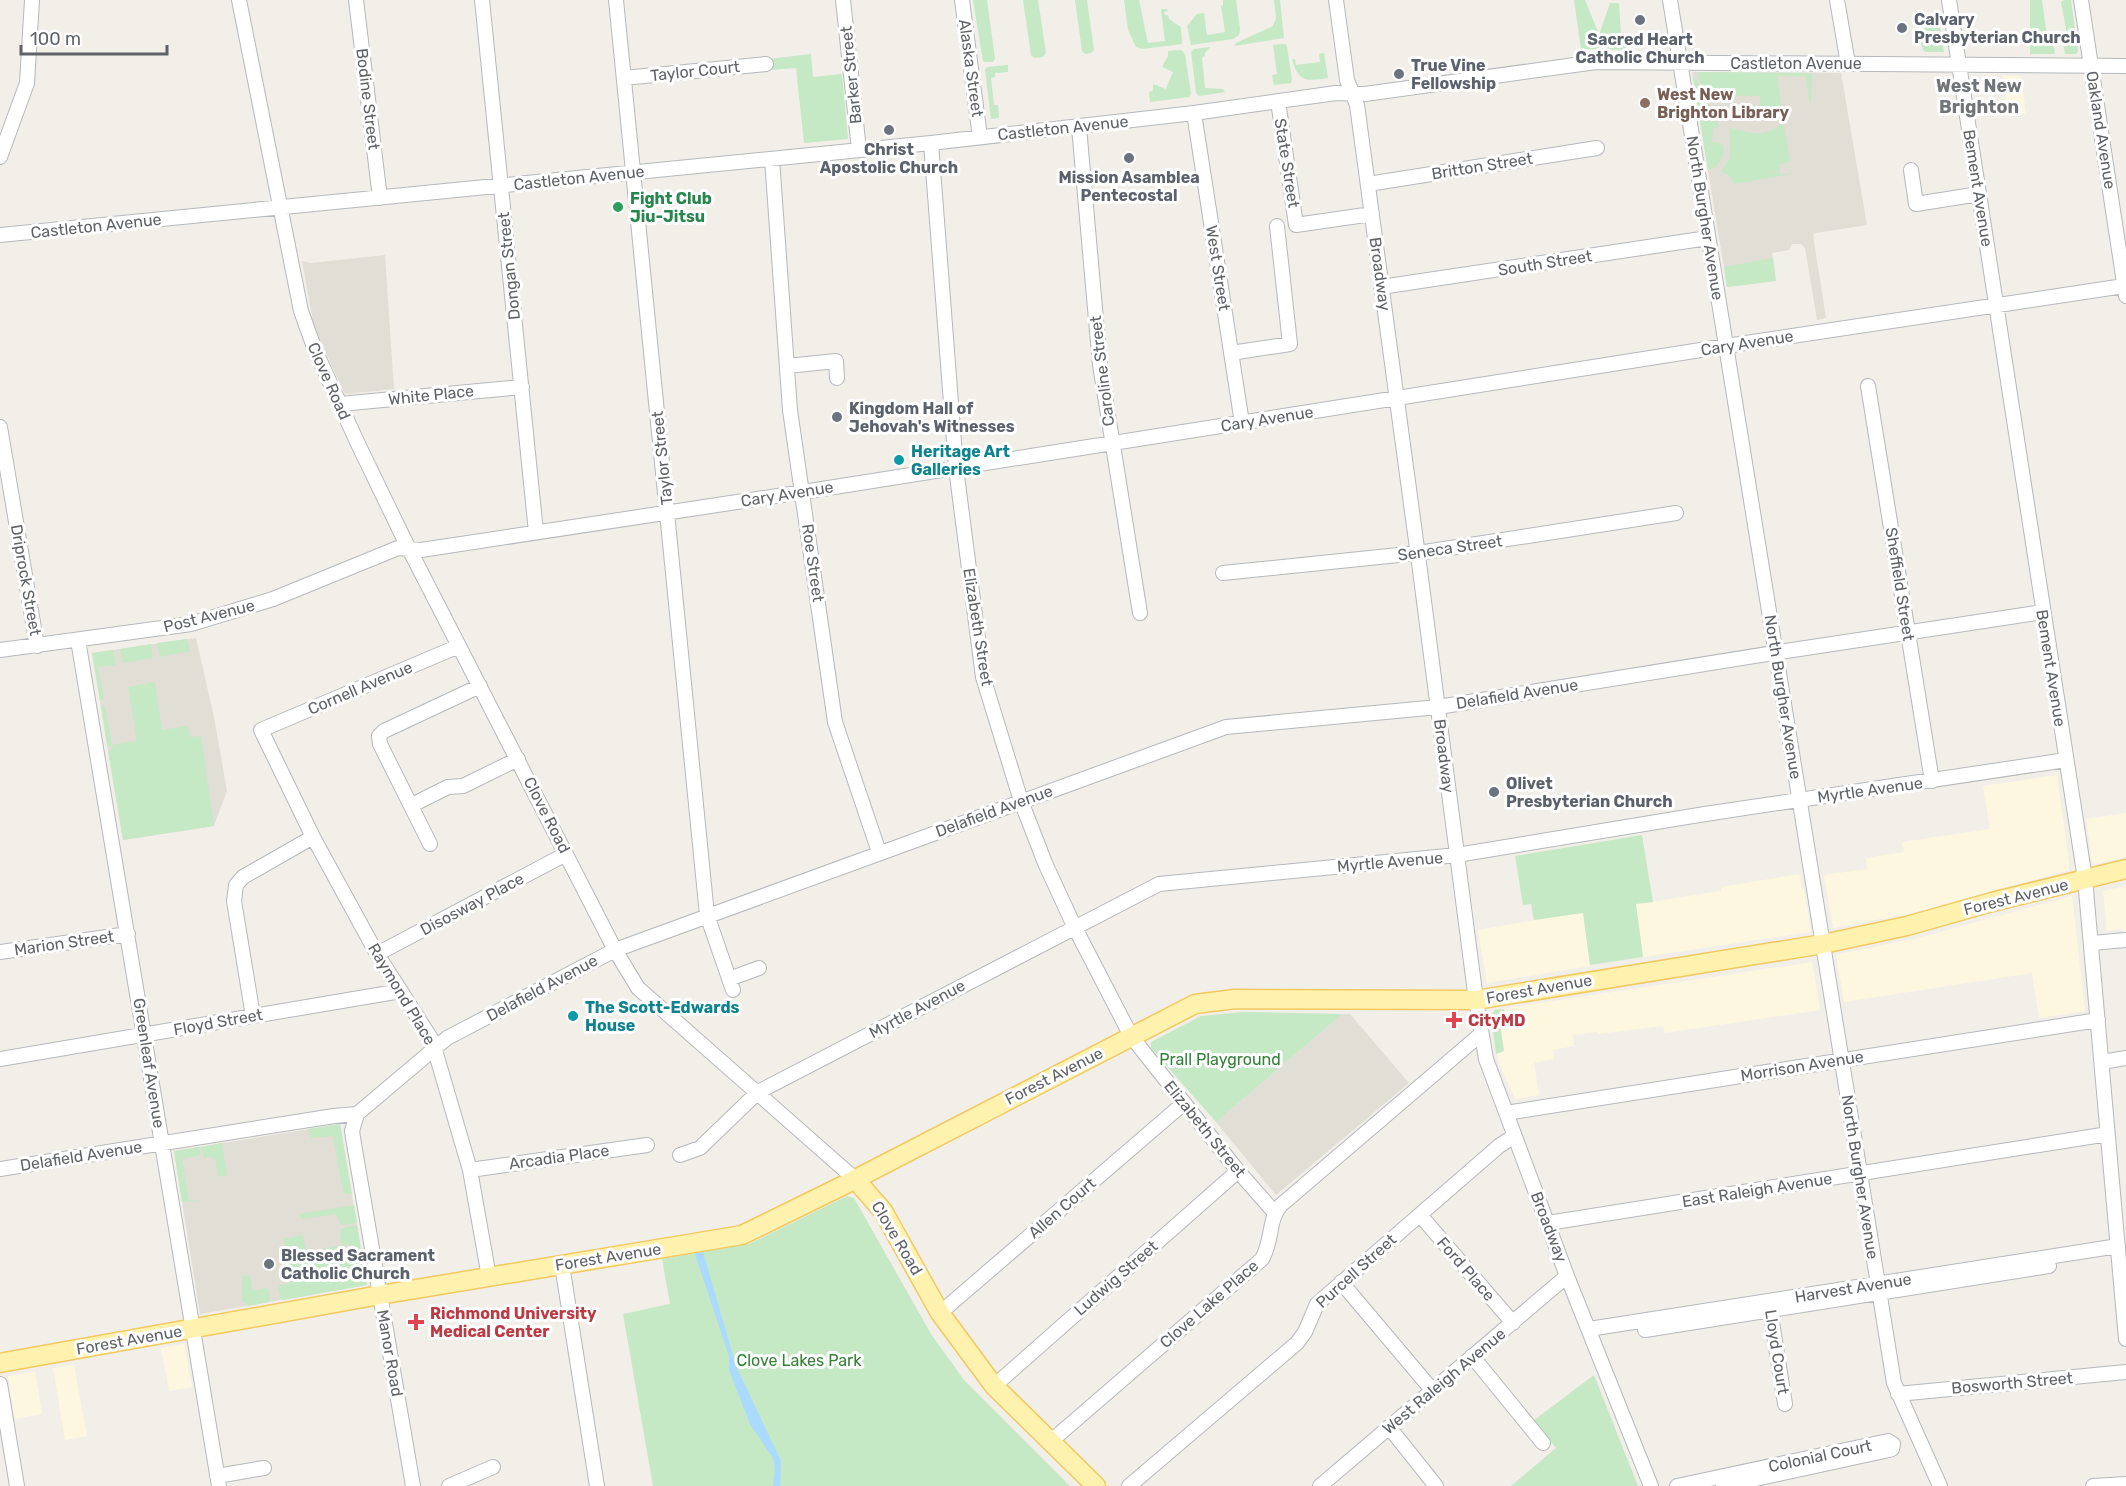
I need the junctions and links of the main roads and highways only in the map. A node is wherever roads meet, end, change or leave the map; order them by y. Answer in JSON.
{"nodes":[{"id":1,"x":2126,"y":869,"type":"edge"},
{"id":2,"x":855,"y":1179,"type":"junction"},
{"id":3,"x":0,"y":1363,"type":"edge"},
{"id":4,"x":1096,"y":1486,"type":"edge"}],
"edges":[{"from":1,"to":2,"type":"main road","name":"Forest Avenue"},
{"from":2,"to":3,"type":"main road","name":"Forest Avenue"},
{"from":2,"to":4,"type":"main road","name":"Clove Road"}]}
